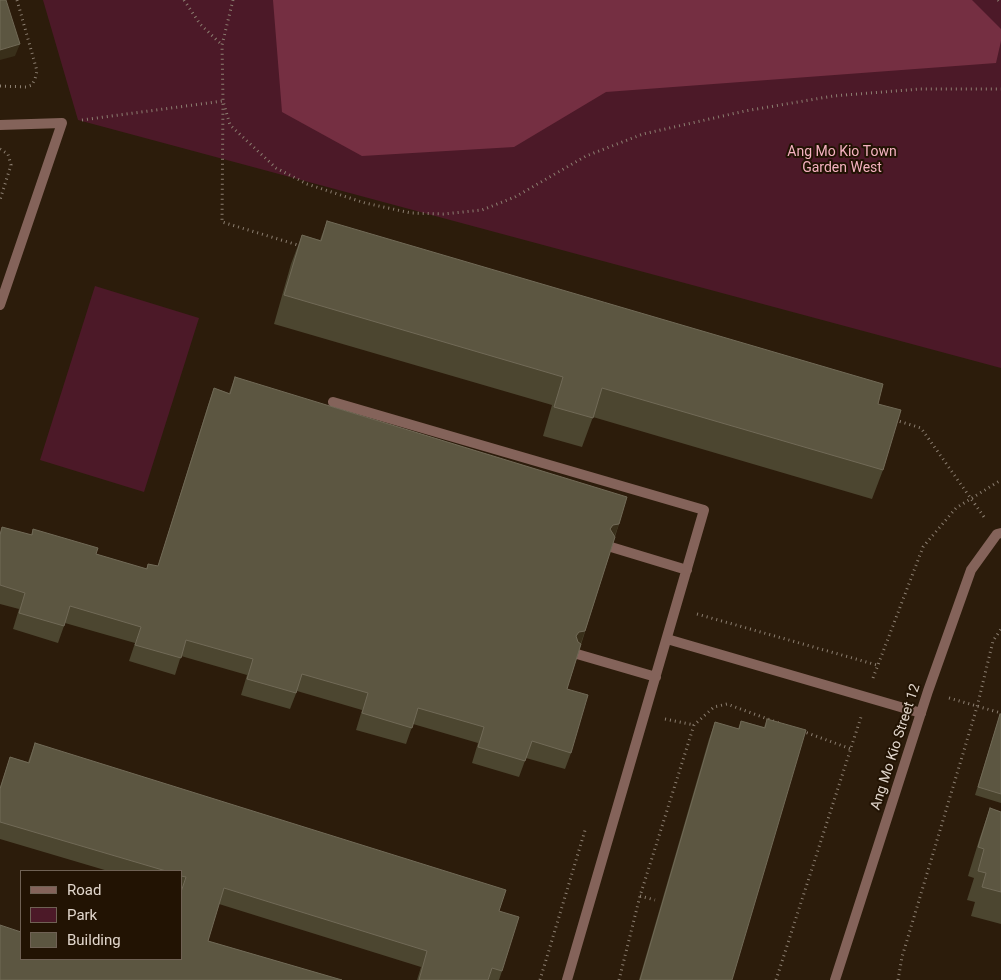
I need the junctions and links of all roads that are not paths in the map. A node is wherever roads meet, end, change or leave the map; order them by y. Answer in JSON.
{"nodes":[{"id":1,"x":0,"y":125,"type":"edge"},
{"id":2,"x":0,"y":305,"type":"edge"},
{"id":3,"x":333,"y":402,"type":"dead end"},
{"id":4,"x":999,"y":533,"type":"edge"},
{"id":5,"x":610,"y":547,"type":"edge"},
{"id":6,"x":687,"y":570,"type":"junction"},
{"id":7,"x":667,"y":639,"type":"junction"},
{"id":8,"x":577,"y":654,"type":"edge"},
{"id":9,"x":656,"y":676,"type":"junction"},
{"id":10,"x":921,"y":713,"type":"junction"},
{"id":11,"x":567,"y":980,"type":"edge"},
{"id":12,"x":835,"y":980,"type":"edge"}],
"edges":[{"from":1,"to":2,"type":"street"},
{"from":3,"to":6,"type":"street"},
{"from":4,"to":10,"type":"street","name":"Ang Mo Kio Street 12"},
{"from":5,"to":6,"type":"street"},
{"from":6,"to":7,"type":"street"},
{"from":7,"to":9,"type":"street"},
{"from":7,"to":10,"type":"street"},
{"from":8,"to":9,"type":"street"},
{"from":9,"to":11,"type":"street"},
{"from":10,"to":12,"type":"street","name":"Ang Mo Kio Street 12"}]}
